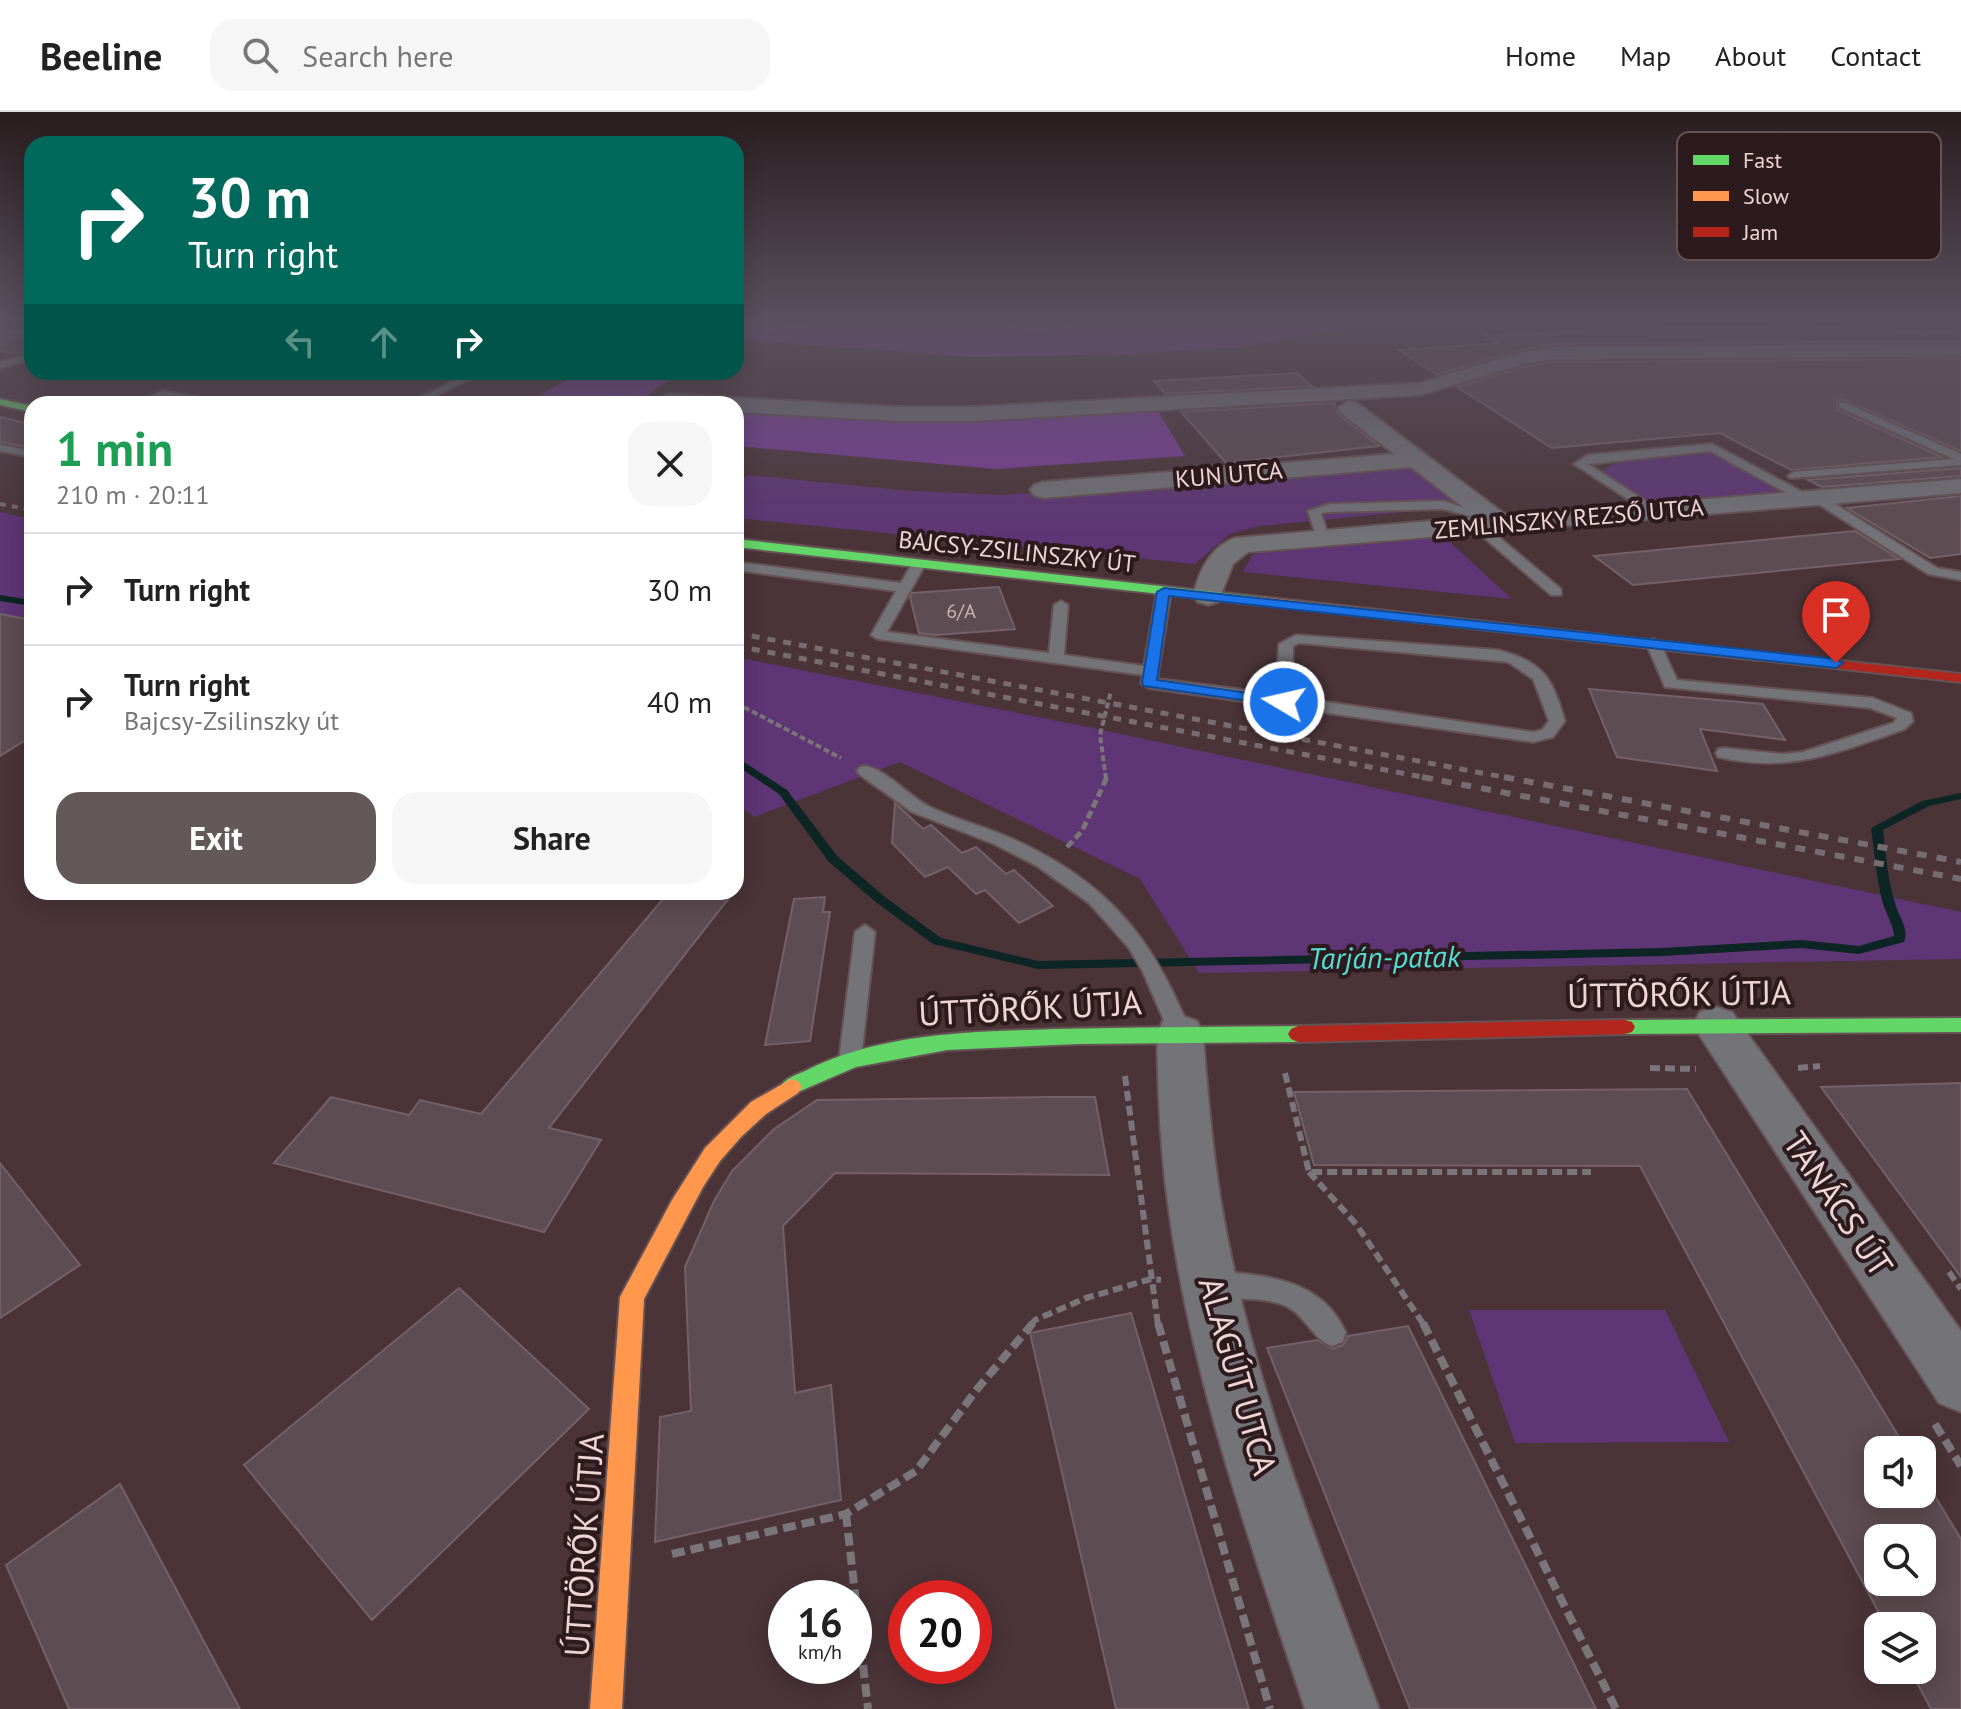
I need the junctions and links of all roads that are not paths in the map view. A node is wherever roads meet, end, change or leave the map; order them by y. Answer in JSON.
{"nodes":[{"id":1,"x":1393,"y":391,"type":"edge"},
{"id":2,"x":0,"y":402,"type":"edge"},
{"id":3,"x":744,"y":405,"type":"edge"},
{"id":4,"x":1843,"y":405,"type":"dead end"},
{"id":5,"x":24,"y":407,"type":"edge"},
{"id":6,"x":1349,"y":408,"type":"dead end"},
{"id":7,"x":0,"y":448,"type":"edge"},
{"id":8,"x":24,"y":452,"type":"edge"},
{"id":9,"x":1415,"y":459,"type":"junction"},
{"id":10,"x":1961,"y":460,"type":"edge"},
{"id":11,"x":1794,"y":476,"type":"dead end"},
{"id":12,"x":1961,"y":486,"type":"edge"},
{"id":13,"x":1043,"y":490,"type":"dead end"},
{"id":14,"x":1812,"y":499,"type":"junction"},
{"id":15,"x":1654,"y":512,"type":"junction"},
{"id":16,"x":1492,"y":523,"type":"junction"},
{"id":17,"x":744,"y":544,"type":"edge"},
{"id":18,"x":918,"y":565,"type":"junction"},
{"id":19,"x":744,"y":567,"type":"edge"},
{"id":20,"x":1961,"y":576,"type":"edge"},
{"id":21,"x":905,"y":588,"type":"junction"},
{"id":22,"x":1164,"y":592,"type":"junction"},
{"id":23,"x":1556,"y":592,"type":"dead end"},
{"id":24,"x":1208,"y":596,"type":"junction"},
{"id":25,"x":1061,"y":605,"type":"dead end"},
{"id":26,"x":1653,"y":643,"type":"junction"},
{"id":27,"x":1056,"y":658,"type":"junction"},
{"id":28,"x":1150,"y":678,"type":"junction"},
{"id":29,"x":1961,"y":678,"type":"edge"},
{"id":30,"x":1284,"y":702,"type":"junction"},
{"id":31,"x":1724,"y":753,"type":"dead end"},
{"id":32,"x":866,"y":771,"type":"road end"},
{"id":33,"x":865,"y":932,"type":"dead end"},
{"id":34,"x":1716,"y":1024,"type":"junction"},
{"id":35,"x":1961,"y":1025,"type":"edge"},
{"id":36,"x":1175,"y":1031,"type":"junction"},
{"id":37,"x":850,"y":1060,"type":"junction"},
{"id":38,"x":1211,"y":1283,"type":"junction"},
{"id":39,"x":1332,"y":1333,"type":"dead end"},
{"id":40,"x":1961,"y":1382,"type":"edge"},
{"id":41,"x":606,"y":1709,"type":"edge"},
{"id":42,"x":1342,"y":1709,"type":"edge"}],
"edges":[{"from":1,"to":3,"type":"street"},
{"from":2,"to":5,"type":"main road"},
{"from":4,"to":10,"type":"lane"},
{"from":6,"to":9,"type":"street"},
{"from":7,"to":8,"type":"lane"},
{"from":9,"to":13,"type":"street","name":"KUN UTCA"},
{"from":9,"to":16,"type":"street"},
{"from":10,"to":11,"type":"lane"},
{"from":12,"to":14,"type":"street","name":"ZEMLINSZKY REZSŐ UTCA"},
{"from":14,"to":15,"type":"street","name":"ZEMLINSZKY REZSŐ UTCA"},
{"from":14,"to":15,"type":"lane"},
{"from":14,"to":20,"type":"lane"},
{"from":15,"to":16,"type":"street","name":"ZEMLINSZKY REZSŐ UTCA"},
{"from":16,"to":23,"type":"lane"},
{"from":16,"to":24,"type":"street","name":"ZEMLINSZKY REZSŐ UTCA"},
{"from":17,"to":18,"type":"main road","name":"BAJCSY-ZSILINSZKY ÚT"},
{"from":18,"to":21,"type":"lane"},
{"from":18,"to":22,"type":"main road","name":"BAJCSY-ZSILINSZKY ÚT"},
{"from":19,"to":21,"type":"lane"},
{"from":21,"to":27,"type":"lane"},
{"from":22,"to":24,"type":"main road","name":"BAJCSY-ZSILINSZKY ÚT"},
{"from":22,"to":28,"type":"lane"},
{"from":24,"to":26,"type":"main road","name":"BAJCSY-ZSILINSZKY ÚT"},
{"from":25,"to":27,"type":"lane"},
{"from":26,"to":29,"type":"main road","name":"BAJCSY-ZSILINSZKY ÚT"},
{"from":26,"to":31,"type":"lane"},
{"from":27,"to":28,"type":"lane"},
{"from":28,"to":30,"type":"lane"},
{"from":30,"to":30,"type":"lane"},
{"from":32,"to":36,"type":"lane"},
{"from":33,"to":37,"type":"lane"},
{"from":34,"to":35,"type":"main road","name":"ÚTTÖRŐK ÚTJA"},
{"from":34,"to":36,"type":"main road","name":"ÚTTÖRŐK ÚTJA"},
{"from":34,"to":40,"type":"street","name":"TANÁCS ÚT"},
{"from":36,"to":37,"type":"main road","name":"ÚTTÖRŐK ÚTJA"},
{"from":36,"to":38,"type":"street","name":"ALAGÚT UTCA"},
{"from":37,"to":41,"type":"main road","name":"ÚTTÖRŐK ÚTJA"},
{"from":38,"to":39,"type":"lane"},
{"from":38,"to":42,"type":"street","name":"ALAGÚT UTCA"}]}
